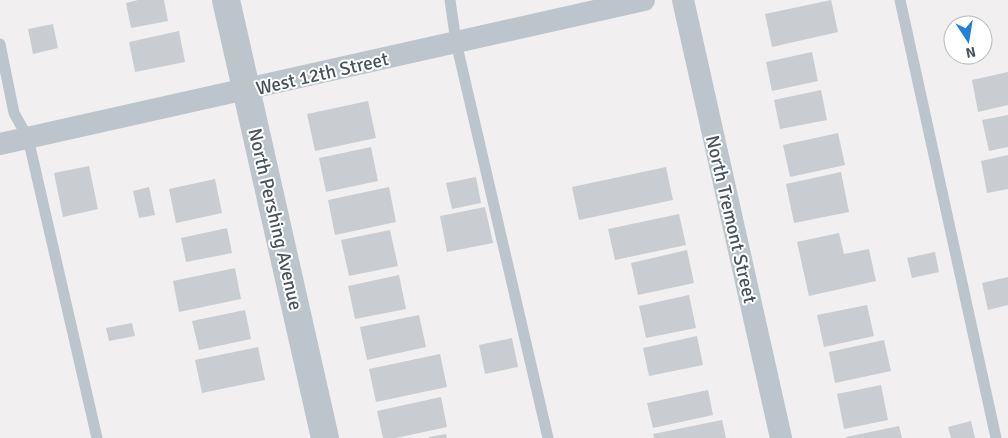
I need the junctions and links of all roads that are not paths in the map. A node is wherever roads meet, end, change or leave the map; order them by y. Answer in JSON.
{"nodes":[{"id":1,"x":226,"y":0,"type":"edge"},
{"id":2,"x":450,"y":0,"type":"edge"},
{"id":3,"x":644,"y":0,"type":"edge"},
{"id":4,"x":683,"y":0,"type":"edge"},
{"id":5,"x":900,"y":0,"type":"edge"},
{"id":6,"x":456,"y":42,"type":"junction"},
{"id":7,"x":0,"y":44,"type":"edge"},
{"id":8,"x":247,"y":90,"type":"junction"},
{"id":9,"x":28,"y":138,"type":"junction"},
{"id":10,"x":0,"y":144,"type":"edge"},
{"id":11,"x":97,"y":438,"type":"edge"},
{"id":12,"x":325,"y":438,"type":"edge"},
{"id":13,"x":548,"y":438,"type":"edge"},
{"id":14,"x":781,"y":438,"type":"edge"},
{"id":15,"x":996,"y":438,"type":"edge"}],
"edges":[{"from":1,"to":8,"type":"street","name":"North Pershing Avenue"},
{"from":2,"to":6,"type":"lane"},
{"from":3,"to":6,"type":"street","name":"West 12th Street"},
{"from":4,"to":14,"type":"street","name":"North Tremont Street"},
{"from":5,"to":15,"type":"lane"},
{"from":6,"to":8,"type":"street","name":"West 12th Street"},
{"from":6,"to":13,"type":"lane"},
{"from":7,"to":9,"type":"lane"},
{"from":8,"to":9,"type":"street","name":"West 12th Street"},
{"from":8,"to":12,"type":"street","name":"North Pershing Avenue"},
{"from":9,"to":10,"type":"street","name":"West 12th Street"},
{"from":9,"to":11,"type":"lane"}]}
